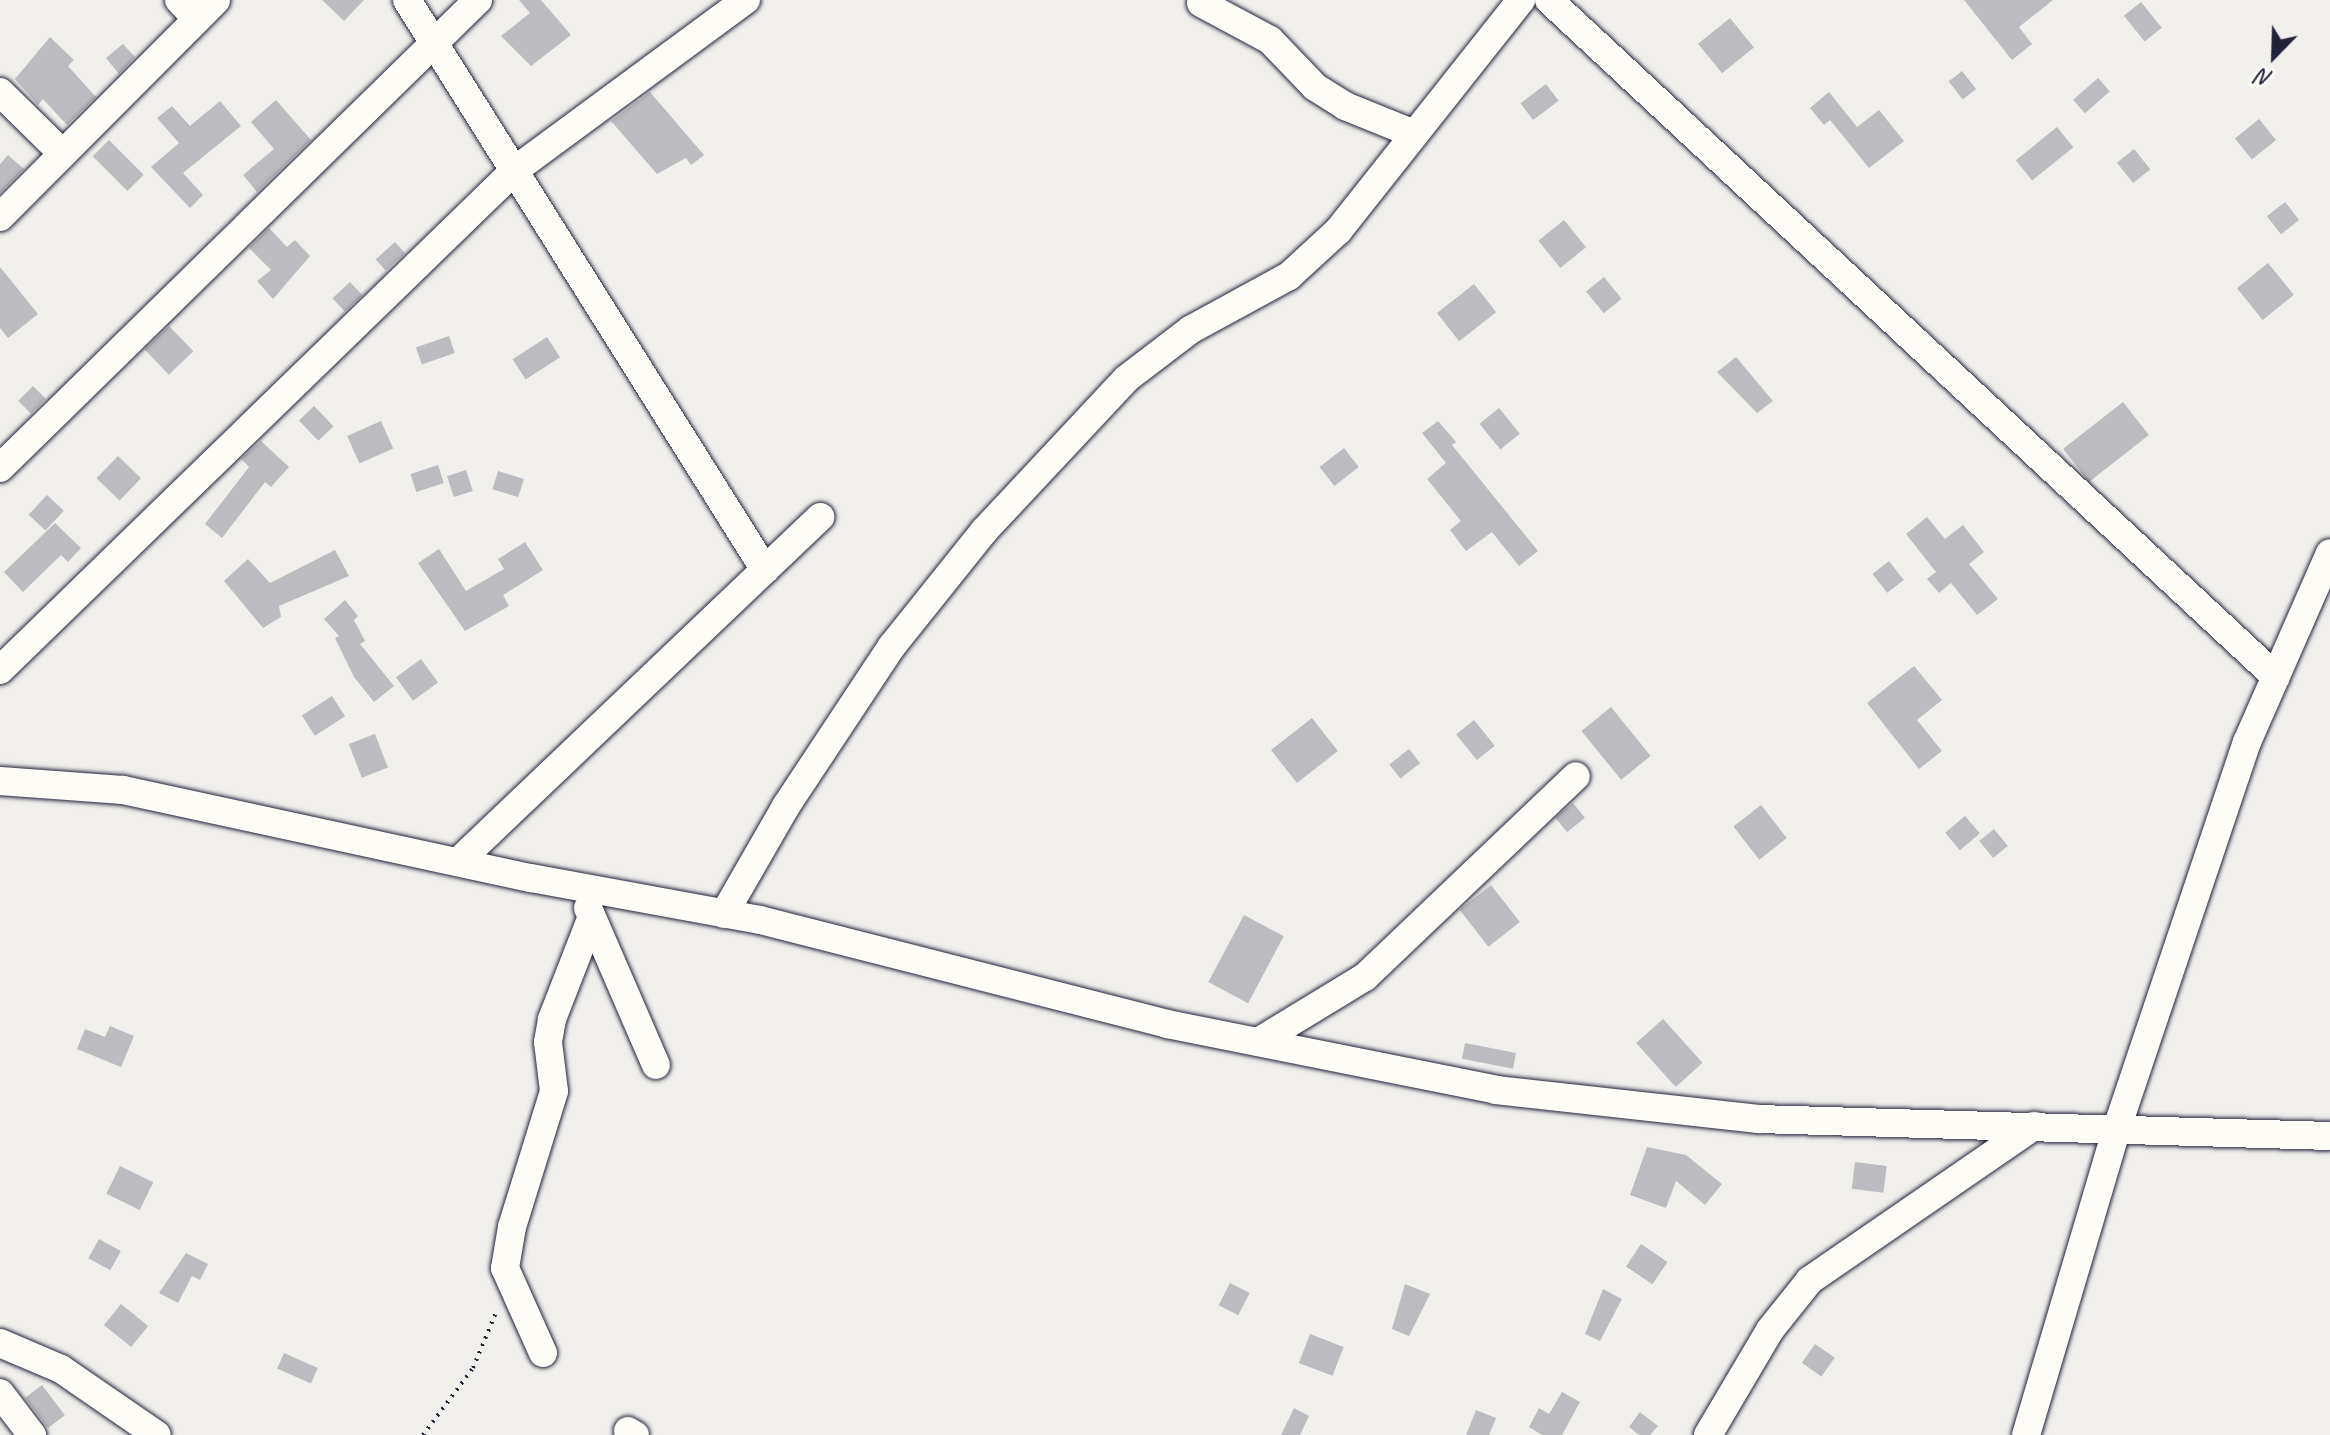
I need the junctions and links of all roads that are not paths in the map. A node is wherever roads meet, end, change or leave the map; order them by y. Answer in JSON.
{"nodes":[{"id":1,"x":407,"y":0,"type":"edge"},
{"id":2,"x":478,"y":0,"type":"edge"},
{"id":3,"x":746,"y":0,"type":"edge"},
{"id":4,"x":1521,"y":0,"type":"edge"},
{"id":5,"x":1549,"y":0,"type":"edge"},
{"id":6,"x":1201,"y":3,"type":"dead end"},
{"id":7,"x":197,"y":6,"type":"edge"},
{"id":8,"x":433,"y":39,"type":"junction"},
{"id":9,"x":0,"y":92,"type":"edge"},
{"id":10,"x":1414,"y":134,"type":"junction"},
{"id":11,"x":63,"y":154,"type":"junction"},
{"id":12,"x":515,"y":170,"type":"junction"},
{"id":13,"x":0,"y":217,"type":"edge"},
{"id":14,"x":0,"y":468,"type":"edge"},
{"id":15,"x":820,"y":517,"type":"dead end"},
{"id":16,"x":2330,"y":553,"type":"edge"},
{"id":17,"x":765,"y":570,"type":"junction"},
{"id":18,"x":0,"y":670,"type":"edge"},
{"id":19,"x":2276,"y":677,"type":"junction"},
{"id":20,"x":1576,"y":776,"type":"dead end"},
{"id":21,"x":0,"y":781,"type":"edge"},
{"id":22,"x":459,"y":861,"type":"junction"},
{"id":23,"x":581,"y":886,"type":"junction"},
{"id":24,"x":724,"y":914,"type":"junction"},
{"id":25,"x":591,"y":919,"type":"junction"},
{"id":26,"x":1258,"y":1042,"type":"junction"},
{"id":27,"x":656,"y":1065,"type":"dead end"},
{"id":28,"x":2034,"y":1126,"type":"junction"},
{"id":29,"x":2117,"y":1128,"type":"junction"},
{"id":30,"x":2330,"y":1136,"type":"edge"},
{"id":31,"x":0,"y":1343,"type":"edge"},
{"id":32,"x":543,"y":1353,"type":"dead end"},
{"id":33,"x":0,"y":1393,"type":"edge"},
{"id":34,"x":32,"y":1435,"type":"edge"},
{"id":35,"x":157,"y":1435,"type":"edge"},
{"id":36,"x":1708,"y":1435,"type":"edge"},
{"id":37,"x":2026,"y":1435,"type":"edge"}],
"edges":[{"from":1,"to":8,"type":"street"},
{"from":2,"to":8,"type":"street"},
{"from":3,"to":12,"type":"street"},
{"from":4,"to":10,"type":"street"},
{"from":5,"to":19,"type":"street"},
{"from":6,"to":10,"type":"street"},
{"from":7,"to":11,"type":"street"},
{"from":8,"to":12,"type":"street"},
{"from":8,"to":14,"type":"street"},
{"from":9,"to":11,"type":"street"},
{"from":10,"to":24,"type":"street"},
{"from":11,"to":13,"type":"street"},
{"from":12,"to":17,"type":"street"},
{"from":12,"to":18,"type":"street"},
{"from":15,"to":17,"type":"street"},
{"from":16,"to":19,"type":"street"},
{"from":17,"to":22,"type":"street"},
{"from":19,"to":29,"type":"street"},
{"from":20,"to":26,"type":"street"},
{"from":21,"to":22,"type":"street"},
{"from":22,"to":23,"type":"street"},
{"from":23,"to":24,"type":"street"},
{"from":23,"to":25,"type":"street"},
{"from":24,"to":26,"type":"street"},
{"from":25,"to":27,"type":"street"},
{"from":25,"to":32,"type":"street"},
{"from":26,"to":28,"type":"street"},
{"from":28,"to":29,"type":"street"},
{"from":28,"to":36,"type":"street"},
{"from":29,"to":30,"type":"street"},
{"from":29,"to":37,"type":"street"},
{"from":31,"to":35,"type":"street"},
{"from":33,"to":34,"type":"street"}]}
